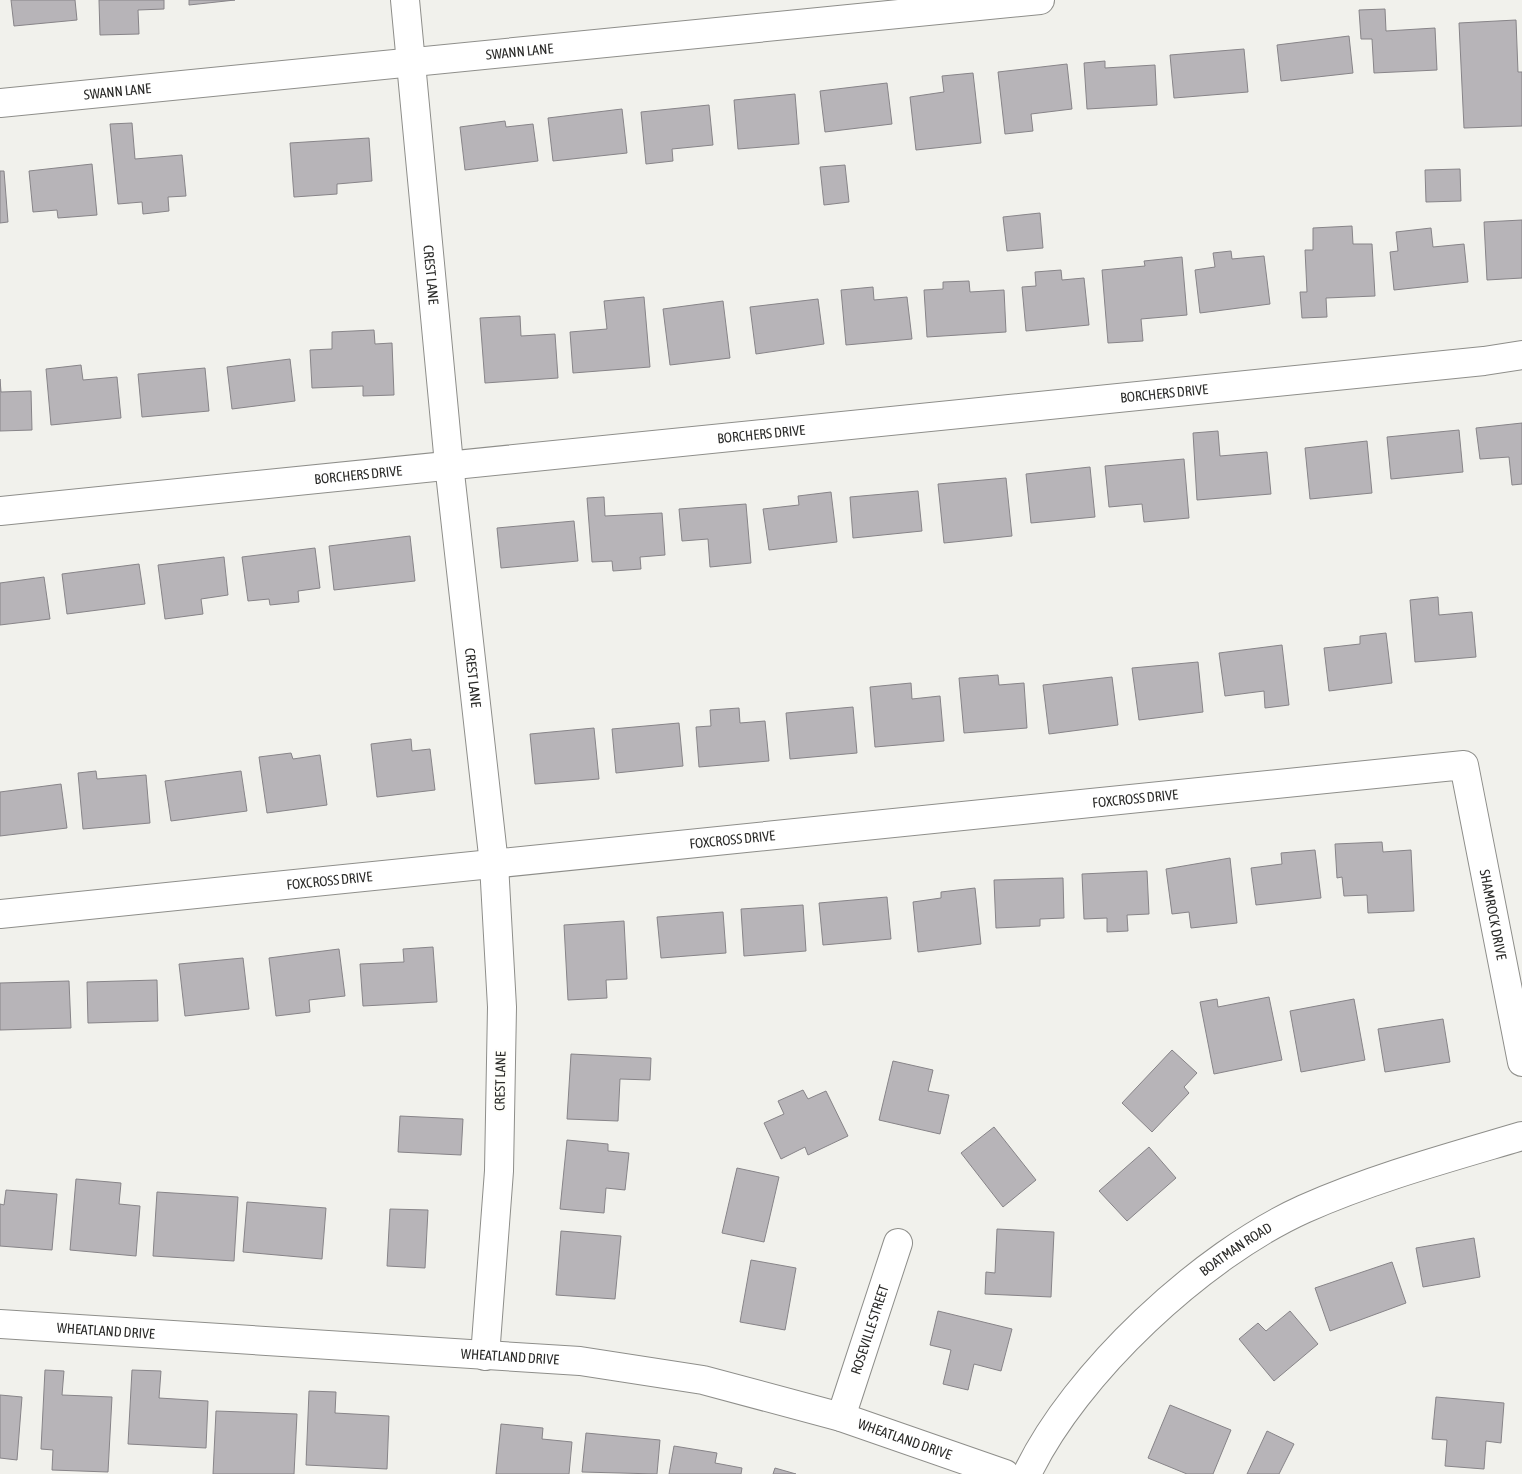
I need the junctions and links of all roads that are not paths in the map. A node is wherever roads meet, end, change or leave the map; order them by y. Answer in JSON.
{"nodes":[{"id":1,"x":405,"y":0,"type":"edge"},
{"id":2,"x":1040,"y":0,"type":"edge"},
{"id":3,"x":412,"y":62,"type":"junction"},
{"id":4,"x":0,"y":103,"type":"edge"},
{"id":5,"x":1522,"y":355,"type":"edge"},
{"id":6,"x":449,"y":464,"type":"junction"},
{"id":7,"x":0,"y":511,"type":"edge"},
{"id":8,"x":1464,"y":765,"type":"joint"},
{"id":9,"x":494,"y":864,"type":"junction"},
{"id":10,"x":0,"y":914,"type":"edge"},
{"id":11,"x":1522,"y":1062,"type":"edge"},
{"id":12,"x":1522,"y":1136,"type":"edge"},
{"id":13,"x":898,"y":1243,"type":"dead end"},
{"id":14,"x":0,"y":1324,"type":"edge"},
{"id":15,"x":485,"y":1356,"type":"junction"},
{"id":16,"x":841,"y":1416,"type":"junction"},
{"id":17,"x":1005,"y":1474,"type":"edge"},
{"id":18,"x":1027,"y":1474,"type":"edge"}],
"edges":[{"from":1,"to":3,"type":"street","name":"CREST LANE"},
{"from":2,"to":3,"type":"street","name":"SWANN LANE"},
{"from":3,"to":4,"type":"street","name":"SWANN LANE"},
{"from":3,"to":6,"type":"street","name":"CREST LANE"},
{"from":5,"to":6,"type":"street","name":"BORCHERS DRIVE"},
{"from":6,"to":7,"type":"street","name":"BORCHERS DRIVE"},
{"from":6,"to":9,"type":"street","name":"CREST LANE"},
{"from":8,"to":9,"type":"street","name":"FOXCROSS DRIVE"},
{"from":8,"to":11,"type":"street","name":"SHAMROCK DRIVE"},
{"from":9,"to":10,"type":"street","name":"FOXCROSS DRIVE"},
{"from":9,"to":15,"type":"street","name":"CREST LANE"},
{"from":12,"to":18,"type":"street","name":"BOATMAN ROAD"},
{"from":13,"to":16,"type":"street","name":"ROSEVILLE STREET"},
{"from":14,"to":15,"type":"street","name":"WHEATLAND DRIVE"},
{"from":15,"to":16,"type":"street","name":"WHEATLAND DRIVE"},
{"from":16,"to":17,"type":"street","name":"WHEATLAND DRIVE"}]}
